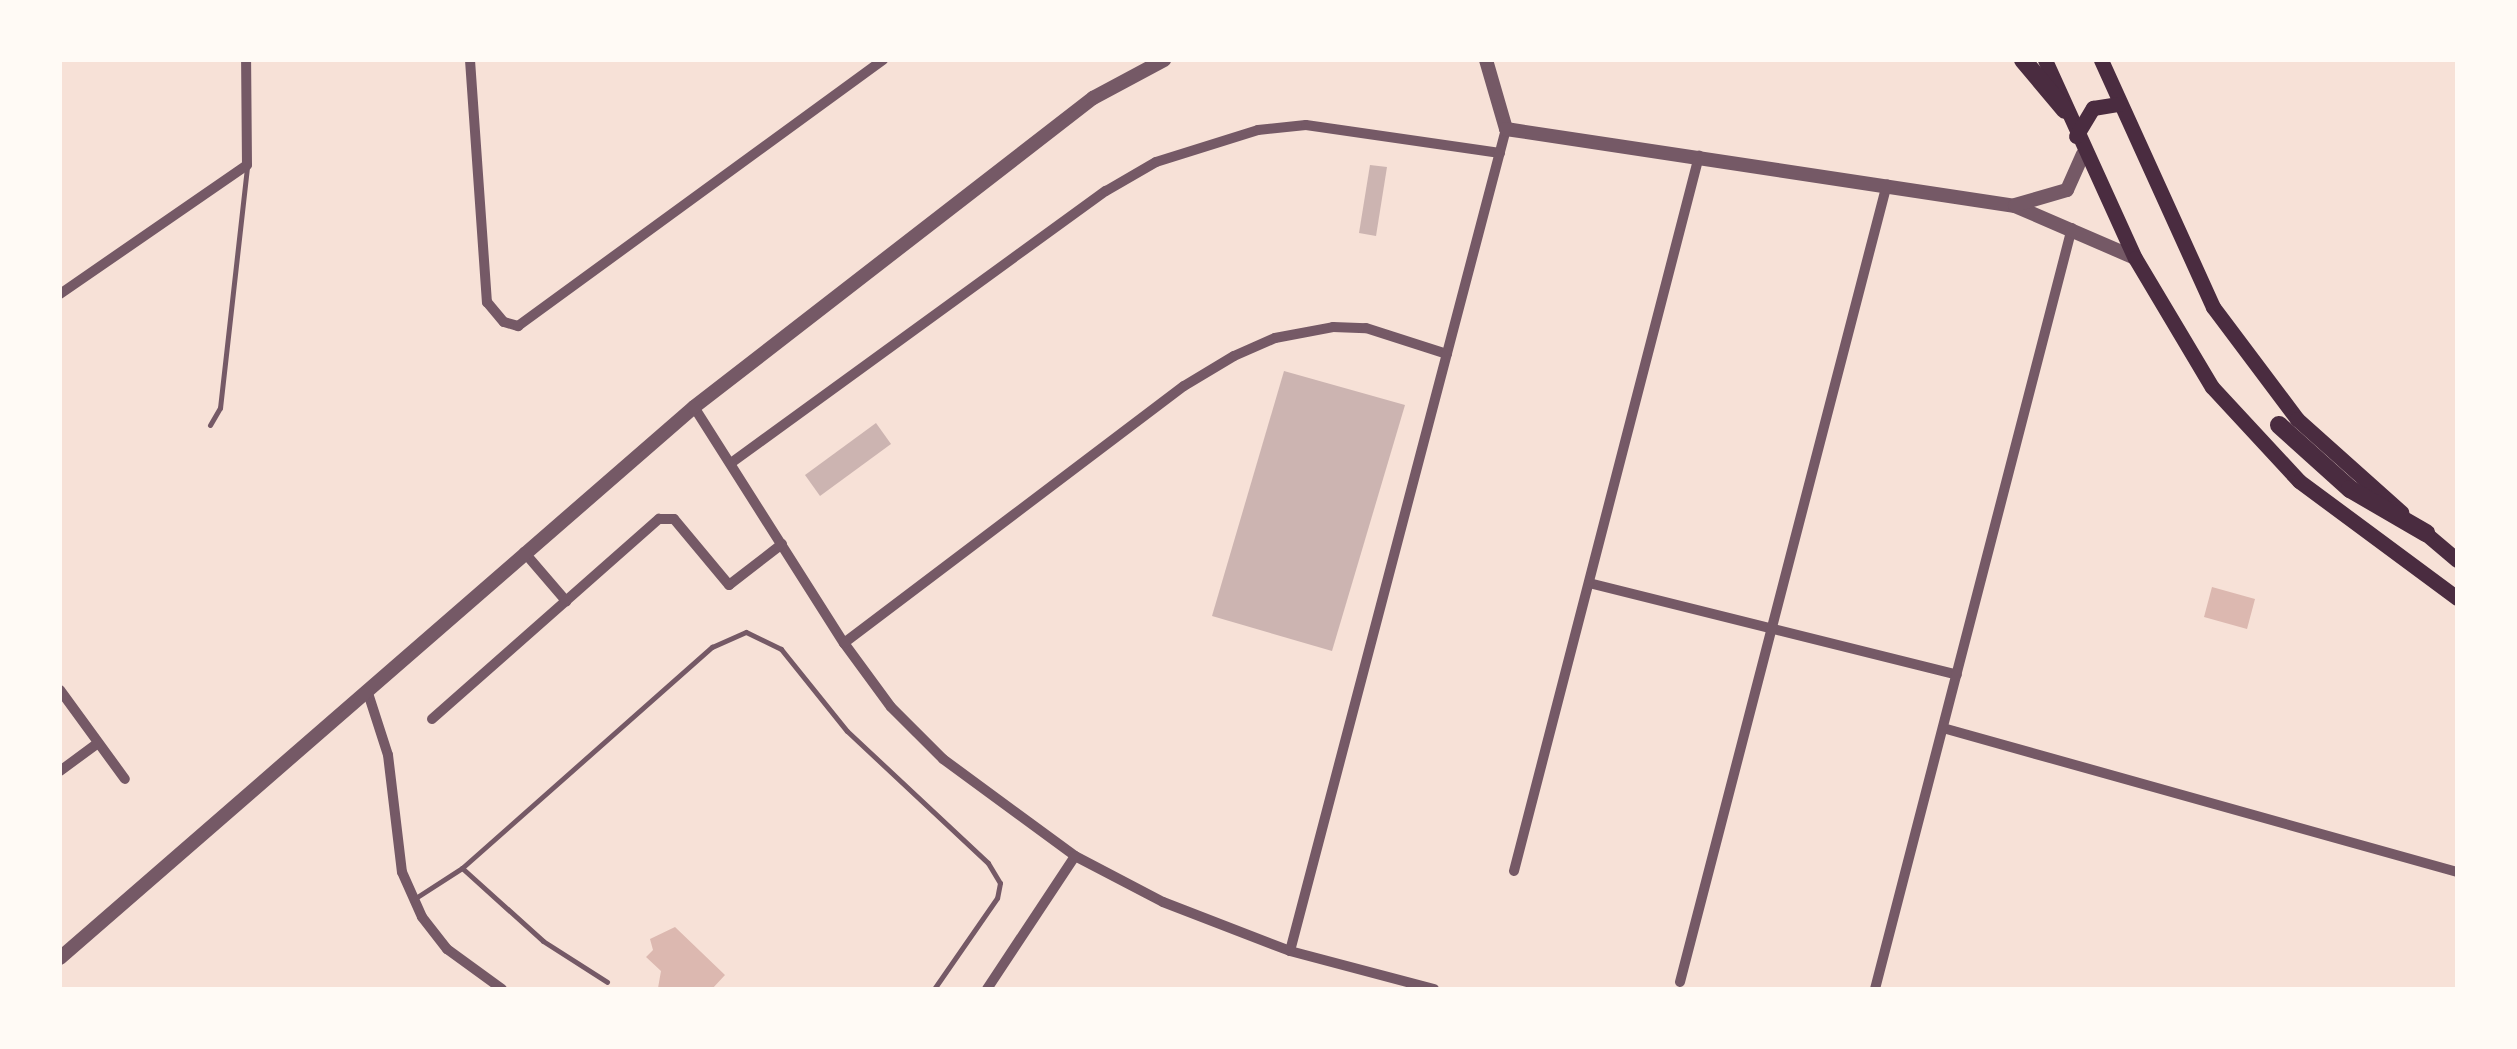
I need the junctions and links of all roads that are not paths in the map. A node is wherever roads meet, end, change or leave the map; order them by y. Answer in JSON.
{"nodes":[{"id":1,"x":246,"y":60,"type":"edge"},
{"id":2,"x":470,"y":60,"type":"edge"},
{"id":3,"x":884,"y":60,"type":"edge"},
{"id":4,"x":1164,"y":60,"type":"edge"},
{"id":5,"x":1485,"y":60,"type":"edge"},
{"id":6,"x":2023,"y":60,"type":"edge"},
{"id":7,"x":2045,"y":60,"type":"edge"},
{"id":8,"x":2101,"y":60,"type":"edge"},
{"id":9,"x":2119,"y":104,"type":"junction"},
{"id":10,"x":2065,"y":110,"type":"junction"},
{"id":11,"x":1506,"y":129,"type":"junction"},
{"id":12,"x":2076,"y":136,"type":"junction"},
{"id":13,"x":1500,"y":153,"type":"junction"},
{"id":14,"x":2084,"y":154,"type":"junction"},
{"id":15,"x":1699,"y":156,"type":"junction"},
{"id":16,"x":247,"y":165,"type":"junction"},
{"id":17,"x":1888,"y":183,"type":"junction"},
{"id":18,"x":2014,"y":206,"type":"junction"},
{"id":19,"x":2072,"y":227,"type":"junction"},
{"id":20,"x":2135,"y":258,"type":"junction"},
{"id":21,"x":60,"y":294,"type":"edge"},
{"id":22,"x":1447,"y":354,"type":"junction"},
{"id":23,"x":694,"y":408,"type":"junction"},
{"id":24,"x":210,"y":425,"type":"dead end"},
{"id":25,"x":2279,"y":426,"type":"dead end"},
{"id":26,"x":731,"y":464,"type":"junction"},
{"id":27,"x":2426,"y":533,"type":"junction"},
{"id":28,"x":782,"y":544,"type":"junction"},
{"id":29,"x":524,"y":552,"type":"junction"},
{"id":30,"x":2457,"y":560,"type":"edge"},
{"id":31,"x":1589,"y":582,"type":"junction"},
{"id":32,"x":2457,"y":598,"type":"edge"},
{"id":33,"x":566,"y":602,"type":"junction"},
{"id":34,"x":1772,"y":628,"type":"junction"},
{"id":35,"x":844,"y":643,"type":"junction"},
{"id":36,"x":1956,"y":675,"type":"junction"},
{"id":37,"x":60,"y":690,"type":"edge"},
{"id":38,"x":367,"y":690,"type":"junction"},
{"id":39,"x":432,"y":720,"type":"dead end"},
{"id":40,"x":1943,"y":728,"type":"junction"},
{"id":41,"x":98,"y":743,"type":"junction"},
{"id":42,"x":60,"y":771,"type":"edge"},
{"id":43,"x":125,"y":779,"type":"dead end"},
{"id":44,"x":1075,"y":856,"type":"junction"},
{"id":45,"x":462,"y":868,"type":"junction"},
{"id":46,"x":1514,"y":871,"type":"dead end"},
{"id":47,"x":2457,"y":872,"type":"edge"},
{"id":48,"x":414,"y":899,"type":"junction"},
{"id":49,"x":1290,"y":951,"type":"junction"},
{"id":50,"x":60,"y":958,"type":"edge"},
{"id":51,"x":607,"y":982,"type":"dead end"},
{"id":52,"x":1680,"y":982,"type":"dead end"},
{"id":53,"x":502,"y":989,"type":"edge"},
{"id":54,"x":934,"y":989,"type":"edge"},
{"id":55,"x":987,"y":989,"type":"edge"},
{"id":56,"x":1434,"y":989,"type":"edge"},
{"id":57,"x":1875,"y":989,"type":"edge"}],
"edges":[{"from":1,"to":16,"type":"street"},
{"from":2,"to":3,"type":"street"},
{"from":4,"to":23,"type":"street"},
{"from":5,"to":11,"type":"street"},
{"from":6,"to":10,"type":"highway"},
{"from":7,"to":10,"type":"main road"},
{"from":8,"to":9,"type":"main road"},
{"from":9,"to":12,"type":"main road"},
{"from":9,"to":27,"type":"main road"},
{"from":10,"to":12,"type":"main road"},
{"from":11,"to":13,"type":"street"},
{"from":11,"to":15,"type":"street"},
{"from":12,"to":14,"type":"main road"},
{"from":13,"to":22,"type":"street"},
{"from":13,"to":26,"type":"street"},
{"from":14,"to":18,"type":"street"},
{"from":14,"to":20,"type":"main road"},
{"from":15,"to":17,"type":"street"},
{"from":15,"to":31,"type":"street"},
{"from":16,"to":21,"type":"street"},
{"from":16,"to":24,"type":"lane"},
{"from":17,"to":18,"type":"street"},
{"from":17,"to":34,"type":"street"},
{"from":18,"to":19,"type":"street"},
{"from":19,"to":20,"type":"street"},
{"from":19,"to":36,"type":"street"},
{"from":20,"to":32,"type":"main road"},
{"from":22,"to":35,"type":"street"},
{"from":22,"to":49,"type":"street"},
{"from":23,"to":26,"type":"street"},
{"from":23,"to":29,"type":"street"},
{"from":25,"to":27,"type":"highway"},
{"from":26,"to":28,"type":"street"},
{"from":27,"to":30,"type":"main road"},
{"from":28,"to":33,"type":"street"},
{"from":28,"to":35,"type":"street"},
{"from":29,"to":33,"type":"street"},
{"from":29,"to":38,"type":"street"},
{"from":31,"to":34,"type":"street"},
{"from":31,"to":46,"type":"street"},
{"from":33,"to":39,"type":"street"},
{"from":34,"to":36,"type":"street"},
{"from":34,"to":52,"type":"street"},
{"from":35,"to":44,"type":"street"},
{"from":36,"to":40,"type":"street"},
{"from":37,"to":41,"type":"street"},
{"from":38,"to":48,"type":"street"},
{"from":38,"to":50,"type":"street"},
{"from":40,"to":47,"type":"street"},
{"from":40,"to":57,"type":"street"},
{"from":41,"to":42,"type":"street"},
{"from":41,"to":43,"type":"street"},
{"from":44,"to":49,"type":"street"},
{"from":44,"to":55,"type":"street"},
{"from":45,"to":48,"type":"lane"},
{"from":45,"to":51,"type":"lane"},
{"from":45,"to":54,"type":"lane"},
{"from":48,"to":53,"type":"street"},
{"from":49,"to":56,"type":"street"}]}
